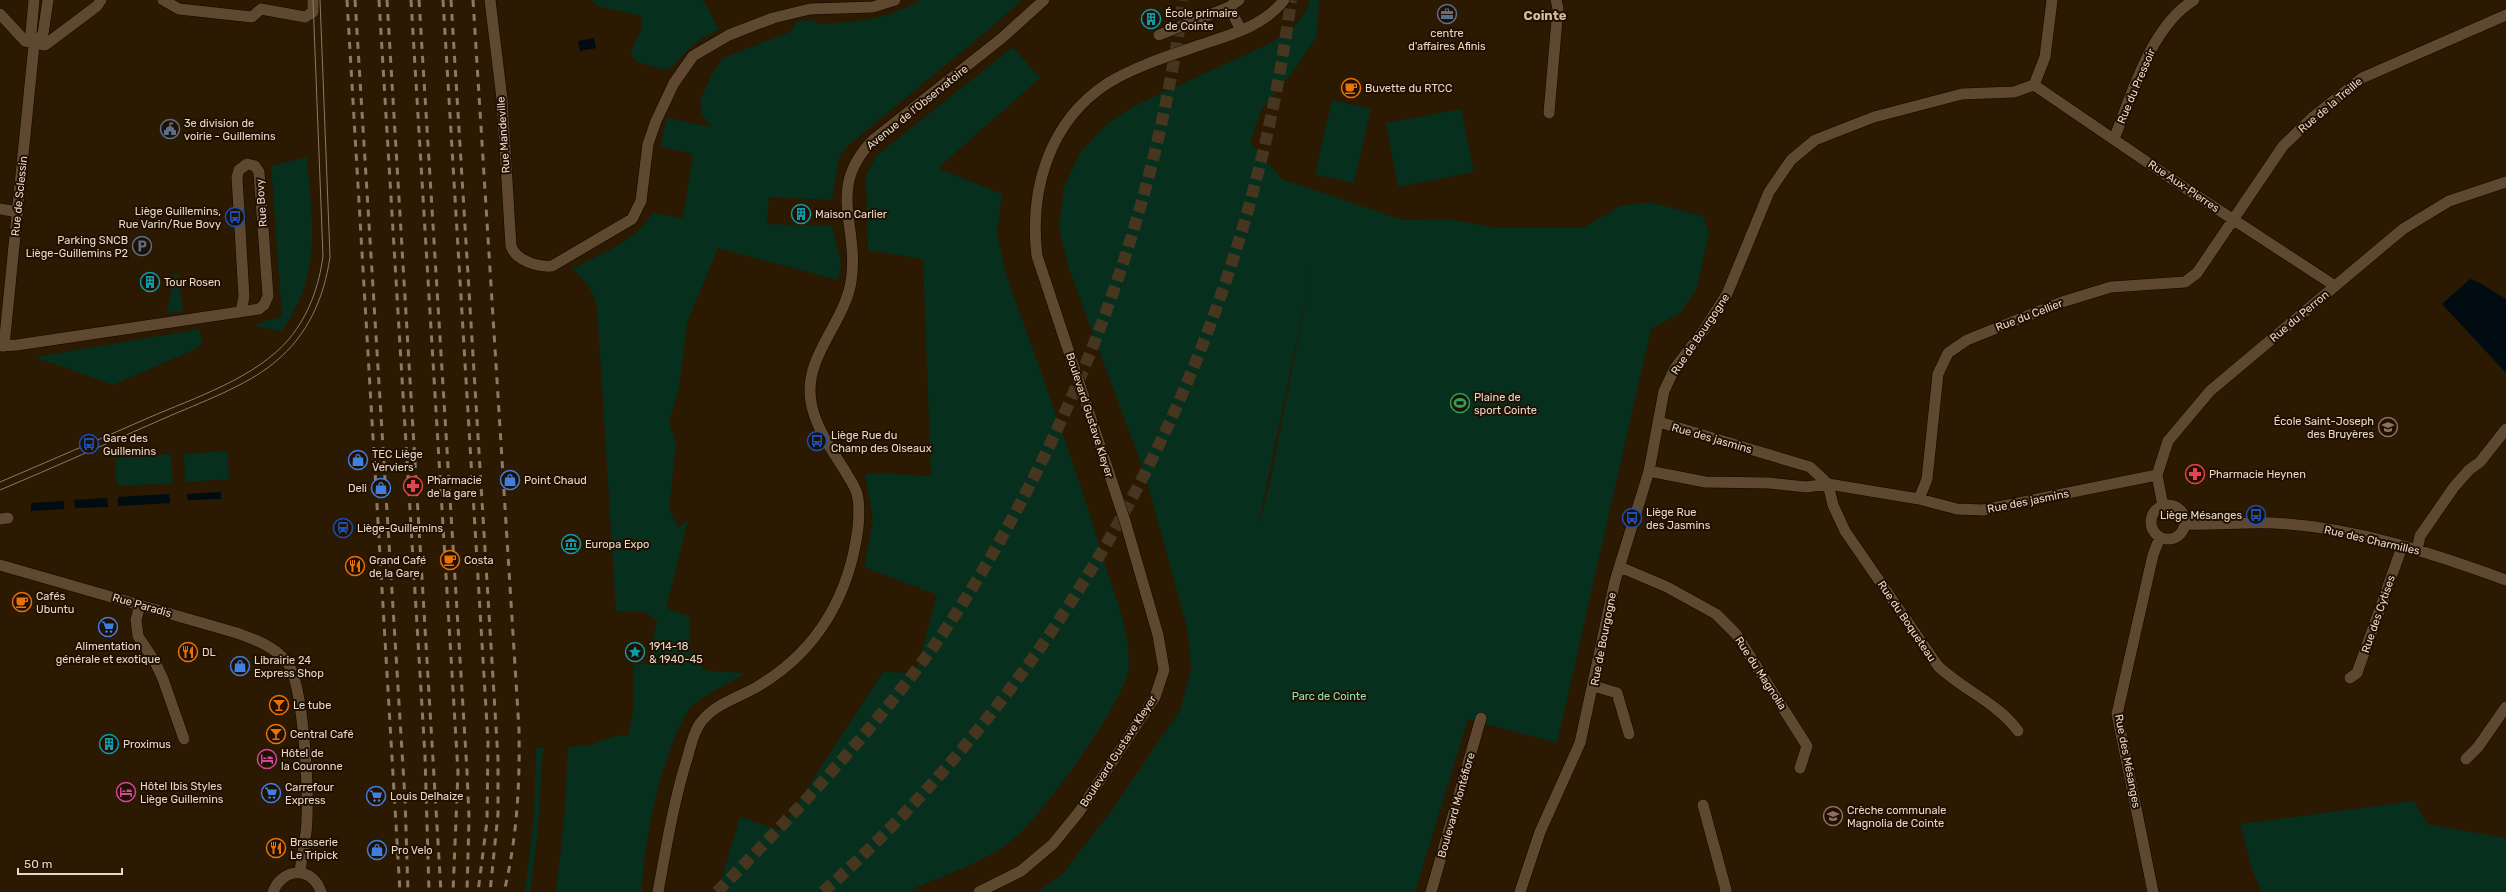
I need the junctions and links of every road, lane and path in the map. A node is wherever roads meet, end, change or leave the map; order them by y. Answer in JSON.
{"nodes":[{"id":1,"x":34,"y":0,"type":"edge"},
{"id":2,"x":48,"y":0,"type":"edge"},
{"id":3,"x":101,"y":0,"type":"edge"},
{"id":4,"x":163,"y":0,"type":"edge"},
{"id":5,"x":313,"y":0,"type":"edge"},
{"id":6,"x":490,"y":0,"type":"edge"},
{"id":7,"x":895,"y":0,"type":"edge"},
{"id":8,"x":1044,"y":0,"type":"edge"},
{"id":9,"x":1240,"y":0,"type":"edge"},
{"id":10,"x":1284,"y":0,"type":"edge"},
{"id":11,"x":1556,"y":0,"type":"edge"},
{"id":12,"x":2052,"y":0,"type":"edge"},
{"id":13,"x":2194,"y":0,"type":"edge"},
{"id":14,"x":1229,"y":7,"type":"junction"},
{"id":15,"x":0,"y":14,"type":"edge"},
{"id":16,"x":2505,"y":19,"type":"edge"},
{"id":17,"x":1240,"y":30,"type":"junction"},
{"id":18,"x":1159,"y":34,"type":"dead end"},
{"id":19,"x":34,"y":45,"type":"junction"},
{"id":20,"x":2034,"y":85,"type":"junction"},
{"id":21,"x":1549,"y":113,"type":"dead end"},
{"id":22,"x":2114,"y":139,"type":"junction"},
{"id":23,"x":2506,"y":182,"type":"edge"},
{"id":24,"x":0,"y":209,"type":"edge"},
{"id":25,"x":18,"y":212,"type":"junction"},
{"id":26,"x":2232,"y":218,"type":"junction"},
{"id":27,"x":2335,"y":286,"type":"junction"},
{"id":28,"x":241,"y":311,"type":"junction"},
{"id":29,"x":2,"y":346,"type":"edge"},
{"id":30,"x":1659,"y":422,"type":"junction"},
{"id":31,"x":2506,"y":429,"type":"edge"},
{"id":32,"x":1649,"y":470,"type":"junction"},
{"id":33,"x":2157,"y":475,"type":"junction"},
{"id":34,"x":1828,"y":484,"type":"junction"},
{"id":35,"x":1919,"y":499,"type":"junction"},
{"id":36,"x":2163,"y":506,"type":"junction"},
{"id":37,"x":2185,"y":524,"type":"junction"},
{"id":38,"x":2160,"y":537,"type":"junction"},
{"id":39,"x":2402,"y":547,"type":"junction"},
{"id":40,"x":2417,"y":550,"type":"junction"},
{"id":41,"x":0,"y":565,"type":"edge"},
{"id":42,"x":1620,"y":567,"type":"junction"},
{"id":43,"x":2506,"y":580,"type":"edge"},
{"id":44,"x":140,"y":604,"type":"junction"},
{"id":45,"x":2350,"y":678,"type":"dead end"},
{"id":46,"x":1594,"y":686,"type":"junction"},
{"id":47,"x":2506,"y":707,"type":"edge"},
{"id":48,"x":1481,"y":718,"type":"dead end"},
{"id":49,"x":2018,"y":731,"type":"dead end"},
{"id":50,"x":1629,"y":734,"type":"dead end"},
{"id":51,"x":184,"y":739,"type":"dead end"},
{"id":52,"x":2466,"y":759,"type":"dead end"},
{"id":53,"x":1800,"y":768,"type":"dead end"},
{"id":54,"x":1703,"y":805,"type":"dead end"},
{"id":55,"x":300,"y":872,"type":"junction"},
{"id":56,"x":1727,"y":891,"type":"edge"},
{"id":57,"x":273,"y":892,"type":"edge"},
{"id":58,"x":321,"y":892,"type":"edge"},
{"id":59,"x":658,"y":892,"type":"edge"},
{"id":60,"x":979,"y":892,"type":"edge"},
{"id":61,"x":1431,"y":892,"type":"edge"},
{"id":62,"x":1520,"y":892,"type":"edge"},
{"id":63,"x":2153,"y":892,"type":"edge"}],
"edges":[{"from":1,"to":19,"type":"street"},
{"from":2,"to":19,"type":"street"},
{"from":3,"to":19,"type":"street"},
{"from":4,"to":5,"type":"street"},
{"from":6,"to":7,"type":"street","name":"Rue Mandeville"},
{"from":8,"to":59,"type":"street","name":"Avenue de l'Observatoire"},
{"from":9,"to":14,"type":"street"},
{"from":10,"to":17,"type":"street","name":"Boulevard Gustave Kleyer"},
{"from":11,"to":21,"type":"street"},
{"from":12,"to":20,"type":"street"},
{"from":13,"to":22,"type":"street","name":"Rue du Pressoir"},
{"from":14,"to":17,"type":"street"},
{"from":14,"to":18,"type":"street"},
{"from":15,"to":19,"type":"street"},
{"from":16,"to":26,"type":"street","name":"Rue de la Treille"},
{"from":17,"to":60,"type":"street","name":"Boulevard Gustave Kleyer"},
{"from":19,"to":25,"type":"street","name":"Rue de Sclessin"},
{"from":20,"to":22,"type":"street","name":"Rue Aux-Pierres"},
{"from":20,"to":30,"type":"street","name":"Rue de Bourgogne"},
{"from":22,"to":26,"type":"street","name":"Rue Aux-Pierres"},
{"from":23,"to":27,"type":"street","name":"Rue du Perron"},
{"from":24,"to":25,"type":"street"},
{"from":25,"to":29,"type":"street","name":"Rue de Sclessin"},
{"from":26,"to":27,"type":"street","name":"Rue Aux-Pierres"},
{"from":26,"to":35,"type":"street","name":"Rue du Cellier"},
{"from":27,"to":33,"type":"street","name":"Rue du Perron"},
{"from":28,"to":28,"type":"street","name":"Rue Bovy"},
{"from":28,"to":29,"type":"street","name":"Rue Bovy"},
{"from":30,"to":32,"type":"street","name":"Rue de Bourgogne"},
{"from":30,"to":34,"type":"street","name":"Rue des jasmins"},
{"from":31,"to":40,"type":"street"},
{"from":32,"to":34,"type":"street","name":"Rue des jasmins"},
{"from":32,"to":42,"type":"street","name":"Rue de Bourgogne"},
{"from":33,"to":35,"type":"street","name":"Rue des jasmins"},
{"from":33,"to":36,"type":"street","name":"Rue du Perron"},
{"from":34,"to":35,"type":"street","name":"Rue des jasmins"},
{"from":34,"to":49,"type":"street","name":"Rue du Boqueteau"},
{"from":36,"to":37,"type":"street"},
{"from":36,"to":38,"type":"street"},
{"from":37,"to":38,"type":"street"},
{"from":37,"to":39,"type":"street","name":"Rue des Charmilles"},
{"from":38,"to":63,"type":"street","name":"Rue des Mésanges"},
{"from":39,"to":40,"type":"street","name":"Rue des Charmilles"},
{"from":39,"to":45,"type":"street","name":"Rue des Cytises"},
{"from":40,"to":43,"type":"street","name":"Rue des Charmilles"},
{"from":41,"to":44,"type":"street","name":"Rue Paradis"},
{"from":42,"to":46,"type":"street","name":"Rue de Bourgogne"},
{"from":42,"to":53,"type":"street","name":"Rue du Magnolia"},
{"from":44,"to":51,"type":"street"},
{"from":44,"to":55,"type":"street","name":"Rue Paradis"},
{"from":46,"to":50,"type":"street"},
{"from":46,"to":62,"type":"street","name":"Rue de Bourgogne"},
{"from":47,"to":52,"type":"street"},
{"from":48,"to":61,"type":"street","name":"Boulevard Montéfiore"},
{"from":54,"to":56,"type":"street"},
{"from":55,"to":57,"type":"street"},
{"from":55,"to":58,"type":"street"}]}
